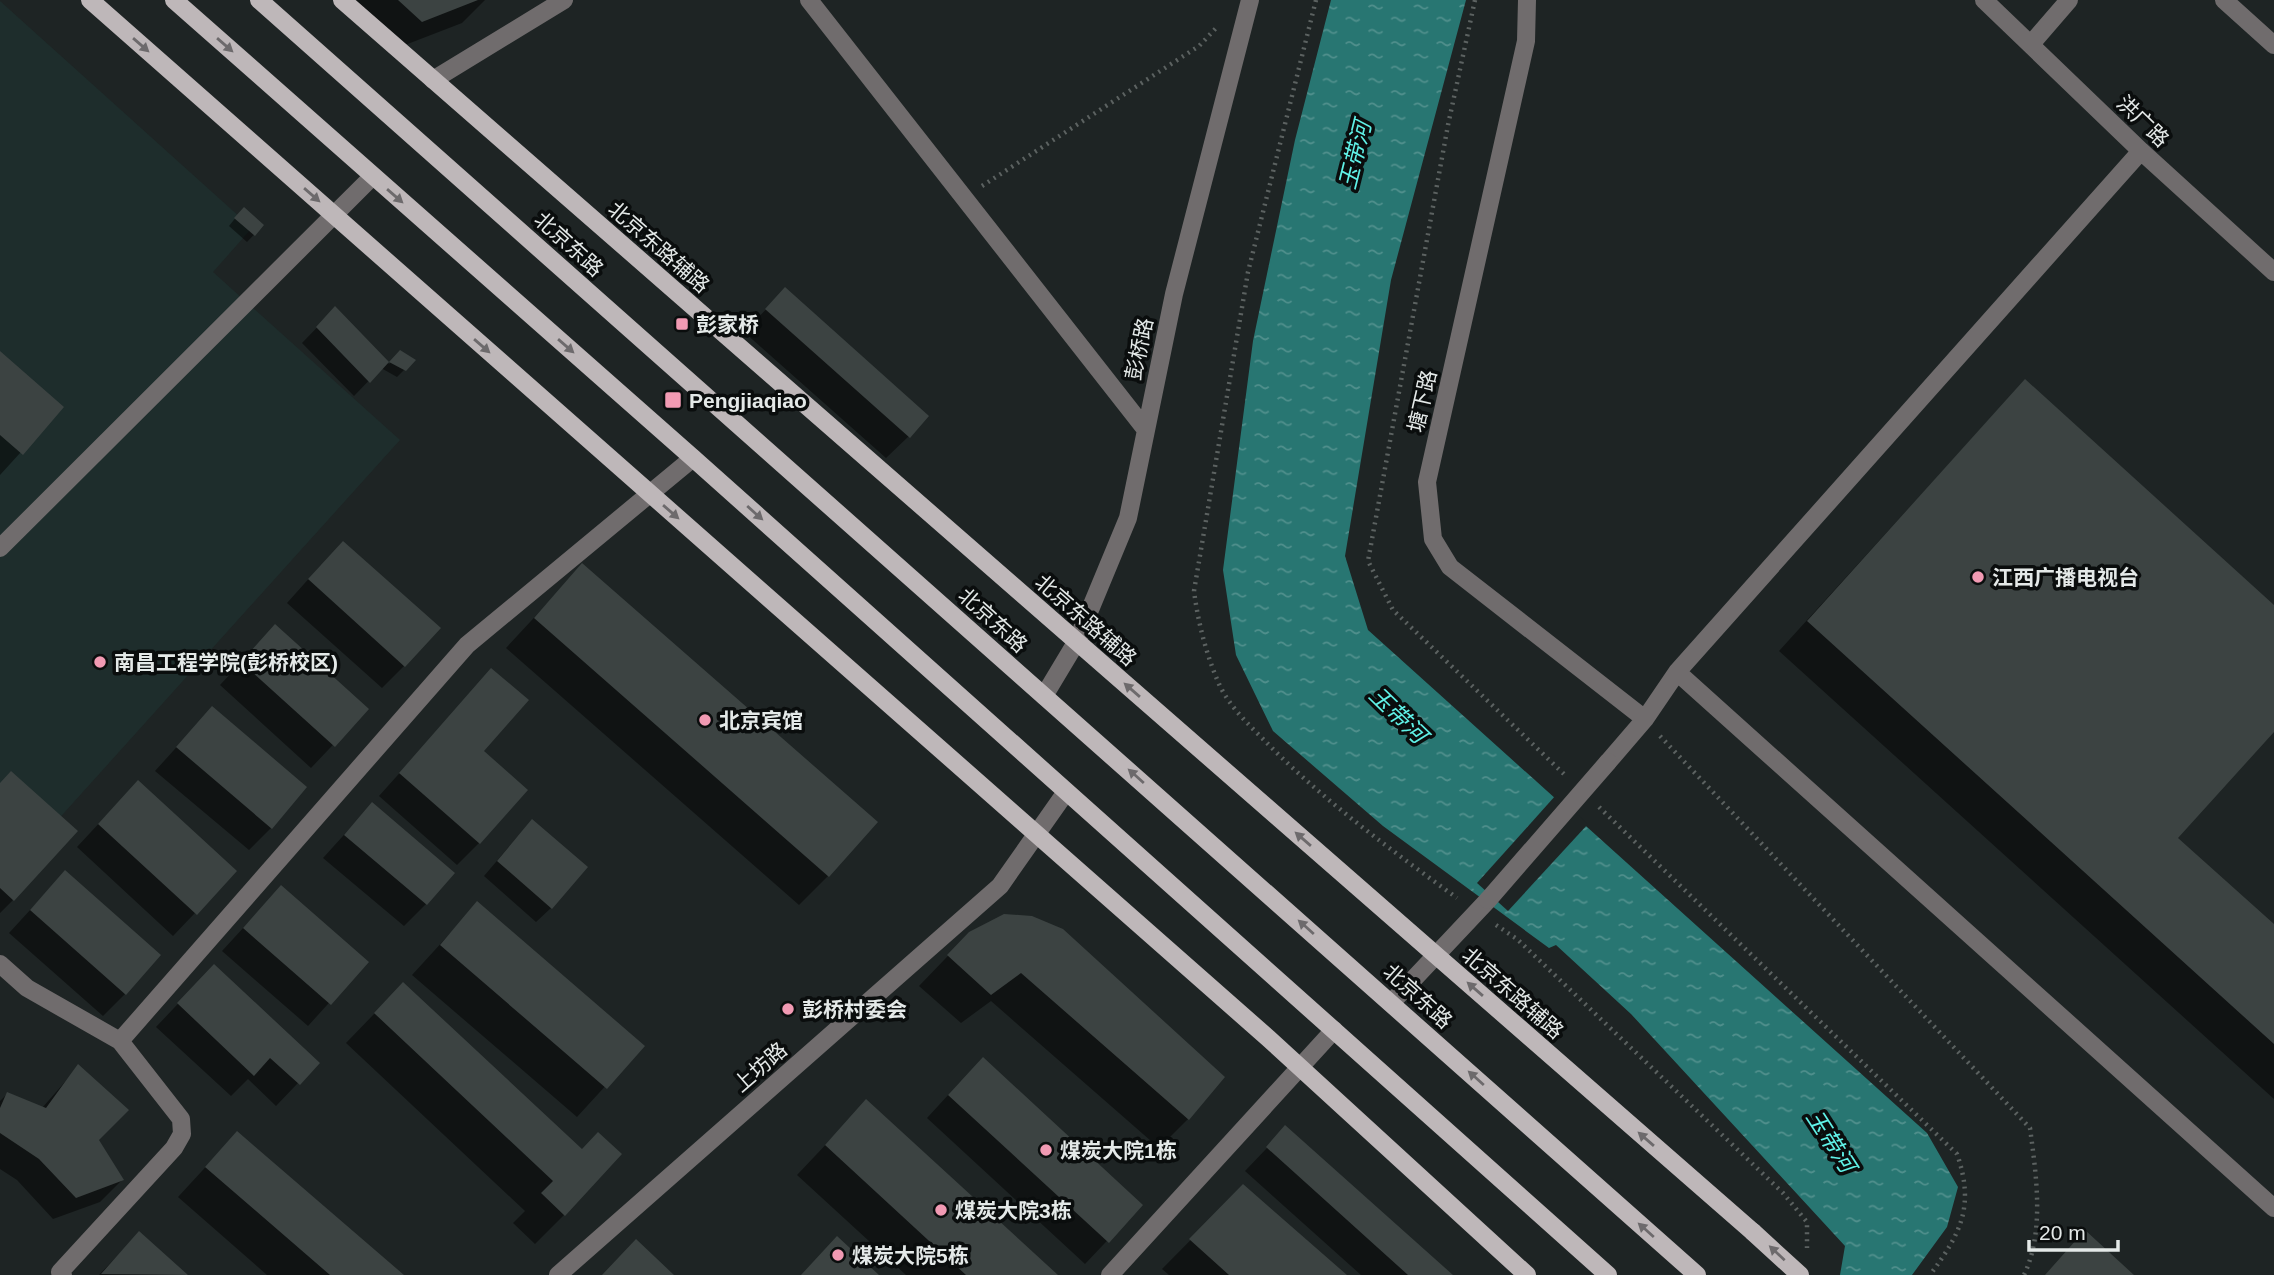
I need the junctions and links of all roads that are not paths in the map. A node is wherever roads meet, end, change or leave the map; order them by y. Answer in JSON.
{"nodes":[{"id":1,"x":90,"y":0,"type":"edge"},
{"id":2,"x":174,"y":0,"type":"edge"},
{"id":3,"x":259,"y":0,"type":"edge"},
{"id":4,"x":342,"y":0,"type":"edge"},
{"id":5,"x":565,"y":0,"type":"edge"},
{"id":6,"x":809,"y":0,"type":"edge"},
{"id":7,"x":1250,"y":0,"type":"edge"},
{"id":8,"x":1527,"y":0,"type":"edge"},
{"id":9,"x":1984,"y":0,"type":"edge"},
{"id":10,"x":2070,"y":0,"type":"edge"},
{"id":11,"x":2224,"y":0,"type":"edge"},
{"id":12,"x":2031,"y":44,"type":"junction"},
{"id":13,"x":2274,"y":45,"type":"edge"},
{"id":14,"x":433,"y":80,"type":"junction"},
{"id":15,"x":2141,"y":151,"type":"junction"},
{"id":16,"x":373,"y":176,"type":"junction"},
{"id":17,"x":334,"y":215,"type":"junction"},
{"id":18,"x":2274,"y":272,"type":"edge"},
{"id":19,"x":1146,"y":430,"type":"junction"},
{"id":20,"x":693,"y":458,"type":"junction"},
{"id":21,"x":650,"y":494,"type":"junction"},
{"id":22,"x":0,"y":548,"type":"edge"},
{"id":23,"x":1077,"y":641,"type":"junction"},
{"id":24,"x":1677,"y":672,"type":"junction"},
{"id":25,"x":1044,"y":696,"type":"junction"},
{"id":26,"x":1645,"y":719,"type":"junction"},
{"id":27,"x":1066,"y":792,"type":"junction"},
{"id":28,"x":1037,"y":835,"type":"junction"},
{"id":29,"x":1434,"y":954,"type":"junction"},
{"id":30,"x":0,"y":964,"type":"edge"},
{"id":31,"x":1391,"y":1003,"type":"junction"},
{"id":32,"x":1334,"y":1030,"type":"junction"},
{"id":33,"x":120,"y":1041,"type":"junction"},
{"id":34,"x":1300,"y":1067,"type":"junction"},
{"id":35,"x":2274,"y":1208,"type":"edge"},
{"id":36,"x":60,"y":1274,"type":"edge"},
{"id":37,"x":558,"y":1275,"type":"edge"},
{"id":38,"x":1110,"y":1275,"type":"edge"},
{"id":39,"x":1527,"y":1275,"type":"edge"},
{"id":40,"x":1608,"y":1275,"type":"edge"},
{"id":41,"x":1697,"y":1275,"type":"edge"},
{"id":42,"x":1800,"y":1275,"type":"edge"}],
"edges":[{"from":1,"to":17,"type":"main road","one_way":true},
{"from":2,"to":16,"type":"main road","one_way":true},
{"from":3,"to":25,"type":"main road","name":"北京东路"},
{"from":4,"to":14,"type":"main road","name":"北京东路辅路"},
{"from":5,"to":14,"type":"street"},
{"from":6,"to":19,"type":"street"},
{"from":7,"to":19,"type":"street","name":"彭桥路"},
{"from":8,"to":26,"type":"street","name":"塘下路"},
{"from":9,"to":12,"type":"street","name":"洪广路"},
{"from":10,"to":12,"type":"street"},
{"from":11,"to":13,"type":"street"},
{"from":12,"to":15,"type":"street","name":"洪广路"},
{"from":14,"to":23,"type":"main road","name":"北京东路辅路"},
{"from":15,"to":18,"type":"street","name":"洪广路"},
{"from":15,"to":24,"type":"street"},
{"from":16,"to":17,"type":"street"},
{"from":16,"to":20,"type":"main road","one_way":true},
{"from":17,"to":21,"type":"main road","one_way":true},
{"from":17,"to":22,"type":"street"},
{"from":19,"to":23,"type":"street","name":"彭桥路"},
{"from":20,"to":21,"type":"street"},
{"from":20,"to":27,"type":"main road","one_way":true},
{"from":21,"to":28,"type":"main road","one_way":true},
{"from":21,"to":33,"type":"street"},
{"from":23,"to":25,"type":"street","name":"彭桥路"},
{"from":29,"to":23,"type":"main road","name":"北京东路辅路","one_way":true},
{"from":24,"to":26,"type":"street"},
{"from":24,"to":35,"type":"street"},
{"from":31,"to":25,"type":"main road","name":"北京东路","one_way":true},
{"from":26,"to":29,"type":"street","bridge":true},
{"from":27,"to":28,"type":"street","name":"上坊路"},
{"from":27,"to":32,"type":"main road"},
{"from":28,"to":34,"type":"main road"},
{"from":28,"to":37,"type":"street","name":"上坊路"},
{"from":29,"to":31,"type":"street"},
{"from":42,"to":29,"type":"main road","name":"北京东路辅路","one_way":true,"bridge":true},
{"from":30,"to":33,"type":"street"},
{"from":41,"to":31,"type":"main road","name":"北京东路","one_way":true},
{"from":32,"to":34,"type":"street"},
{"from":32,"to":40,"type":"main road"},
{"from":33,"to":36,"type":"street"},
{"from":34,"to":38,"type":"street"},
{"from":34,"to":39,"type":"main road"}]}
